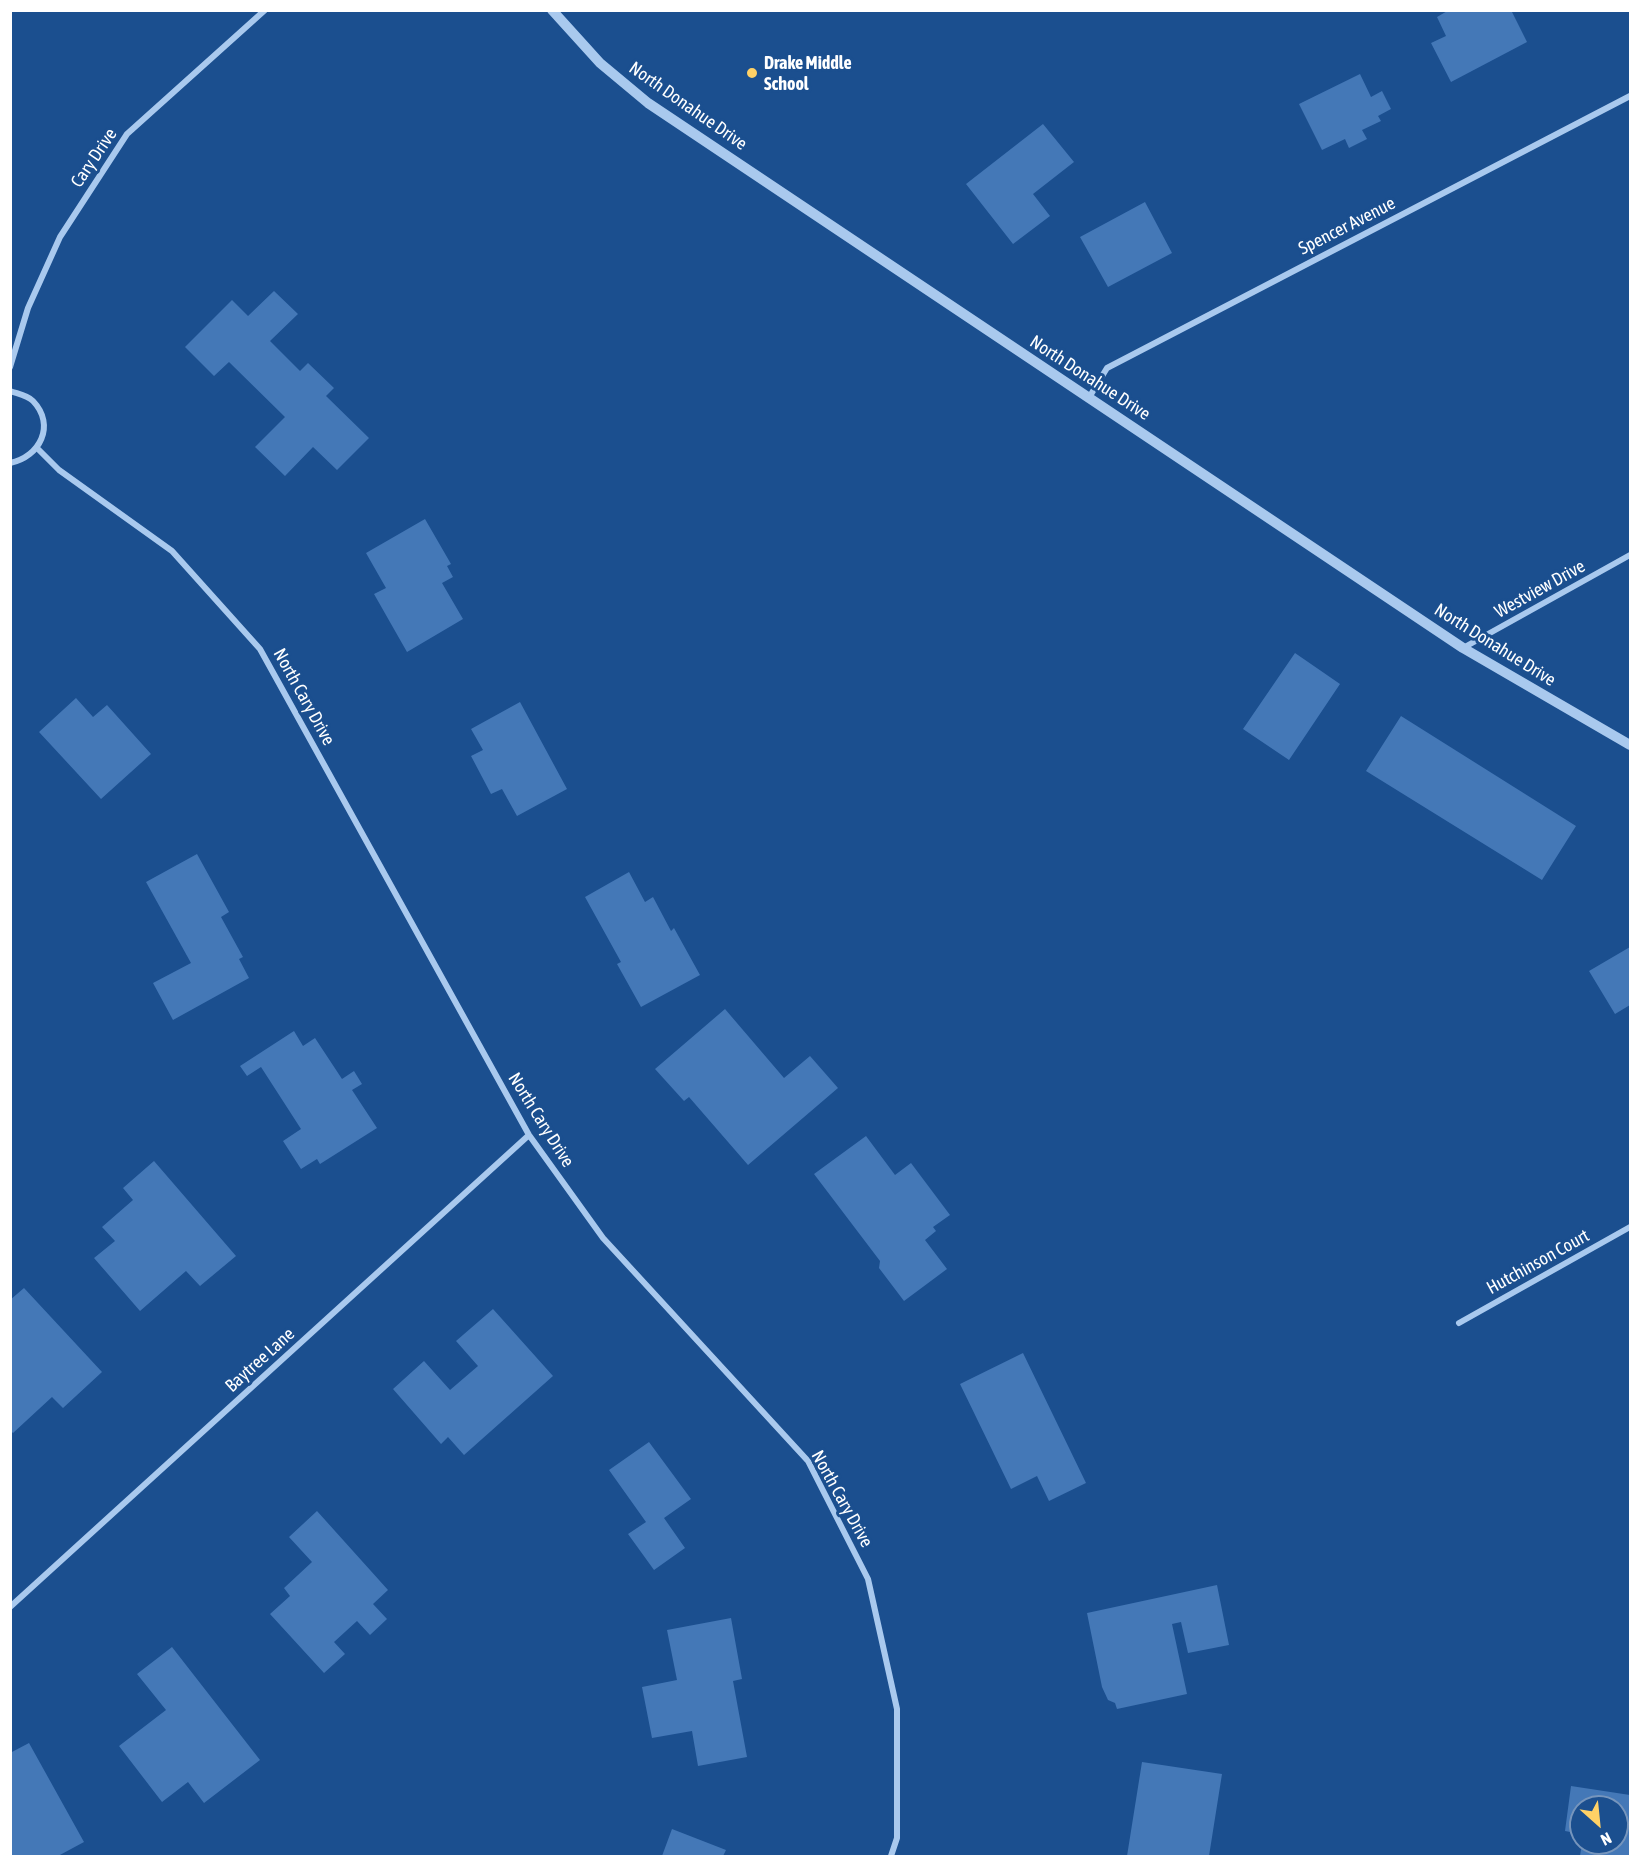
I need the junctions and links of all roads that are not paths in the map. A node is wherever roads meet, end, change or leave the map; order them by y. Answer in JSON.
{"nodes":[{"id":1,"x":265,"y":10,"type":"edge"},
{"id":2,"x":552,"y":10,"type":"edge"},
{"id":3,"x":1630,"y":96,"type":"edge"},
{"id":4,"x":10,"y":367,"type":"edge"},
{"id":5,"x":10,"y":391,"type":"edge"},
{"id":6,"x":1090,"y":396,"type":"junction"},
{"id":7,"x":37,"y":448,"type":"junction"},
{"id":8,"x":10,"y":464,"type":"edge"},
{"id":9,"x":1630,"y":555,"type":"edge"},
{"id":10,"x":1463,"y":648,"type":"junction"},
{"id":11,"x":1630,"y":745,"type":"edge"},
{"id":12,"x":529,"y":1135,"type":"junction"},
{"id":13,"x":1630,"y":1227,"type":"edge"},
{"id":14,"x":1459,"y":1323,"type":"dead end"},
{"id":15,"x":10,"y":1606,"type":"edge"},
{"id":16,"x":891,"y":1857,"type":"edge"}],
"edges":[{"from":1,"to":4,"type":"street","name":"Cary Drive"},
{"from":2,"to":6,"type":"street","name":"North Donahue Drive"},
{"from":3,"to":6,"type":"street","name":"Spencer Avenue"},
{"from":5,"to":7,"type":"street"},
{"from":6,"to":10,"type":"street","name":"North Donahue Drive"},
{"from":7,"to":8,"type":"street"},
{"from":7,"to":12,"type":"street","name":"North Cary Drive"},
{"from":9,"to":10,"type":"street","name":"Westview Drive"},
{"from":10,"to":11,"type":"street","name":"North Donahue Drive"},
{"from":12,"to":15,"type":"street","name":"Baytree Lane"},
{"from":12,"to":16,"type":"street","name":"North Cary Drive"},
{"from":13,"to":14,"type":"street","name":"Hutchinson Court"}]}
